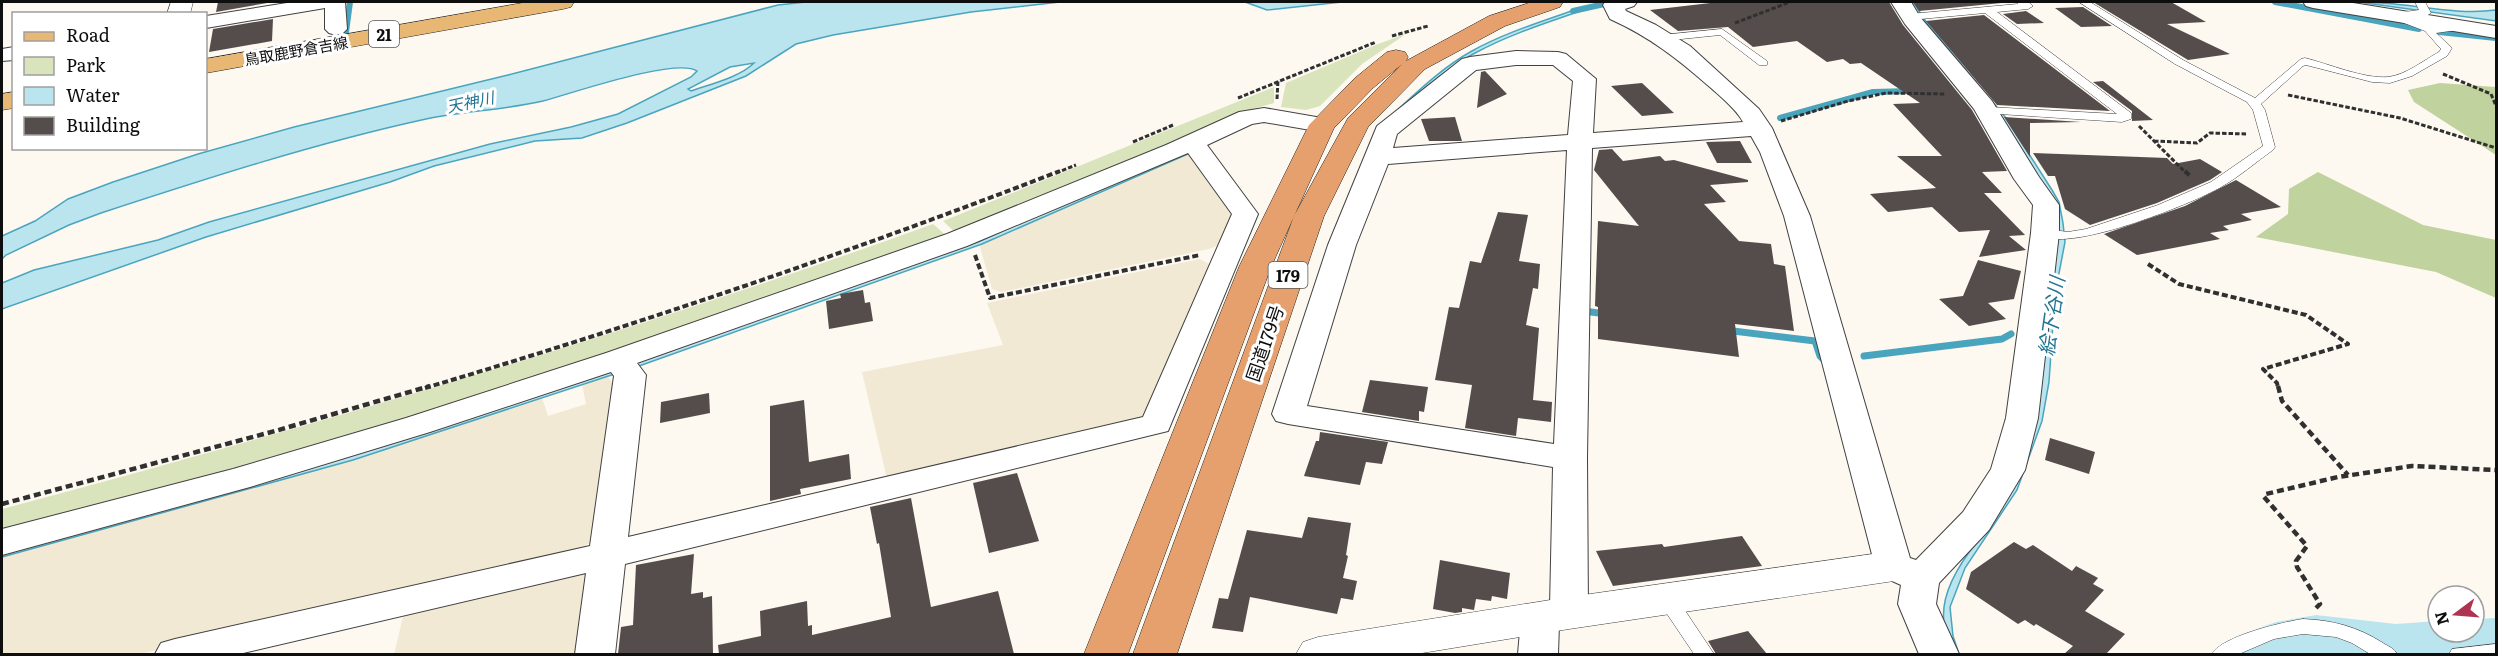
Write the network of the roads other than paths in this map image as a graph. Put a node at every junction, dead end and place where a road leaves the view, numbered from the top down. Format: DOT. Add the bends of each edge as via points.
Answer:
graph roads {
  1 [pos="327,2"];
  2 [pos="335,2"];
  3 [pos="563,2"];
  4 [pos="1512,2"];
  5 [pos="1552,2"];
  6 [pos="1626,2"];
  7 [pos="2022,2"];
  8 [pos="2084,2"];
  9 [pos="2313,2"];
  10 [pos="2420,2"];
  11 [pos="508,7"];
  12 [pos="1905,9"];
  13 [pos="1988,10"];
  14 [pos="2389,15"];
  15 [pos="207,22"];
  16 [pos="2457,27"];
  17 [pos="2430,29"];
  18 [pos="336,30"];
  19 [pos="2496,32"];
  20 [pos="1662,38"];
  21 [pos="1763,63"];
  22 [pos="207,66"];
  23 [pos="2254,104"];
  24 [pos="1988,111"];
  25 [pos="1322,125"];
  26 [pos="1758,126"];
  27 [pos="1187,132"];
  28 [pos="1580,140"];
  29 [pos="1378,157"];
  30 [pos="2045,232"];
  31 [pos="617,360"];
  32 [pos="1570,458"];
  33 [pos="2,542"];
  34 [pos="609,555"];
  35 [pos="1908,572"];
  36 [pos="1667,599"];
  37 [pos="1549,629"];
  38 [pos="2496,652"];
  39 [pos="175,654"];
  40 [pos="595,654"];
  41 [pos="1106,654"];
  42 [pos="1155,654"];
  43 [pos="1318,654"];
  44 [pos="1704,654"];
  45 [pos="1939,654"];
  46 [pos="2222,654"];
  47 [pos="2383,654"];
  48 [pos="2459,654"];
  1 -- 15 [label="street"];
  2 -- 18 [label="street"];
  3 -- 11 [label="main road, 鳥取鹿野倉吉線 / 21"];
  4 -- 25 [label="highway, 国道179号 / 179" via="1458,20 1405,49"];
  5 -- 42 [label="highway, 国道179号 / 179" via="1497,21 1416,64 1357,124 1309,216"];
  6 -- 20 [label="street" via="1613,5 1617,15"];
  7 -- 13 [label="lane" via="2028,6"];
  8 -- 23 [label="lane"];
  9 -- 14 [label="street"];
  10 -- 14 [label="lane" via="2424,14"];
  11 -- 22 [label="main road, 鳥取鹿野倉吉線 / 21"];
  12 -- 13 [label="lane"];
  12 -- 24 [label="street"];
  13 -- 24 [label="lane" via="2127,116"];
  14 -- 16 [label="street"];
  14 -- 17 [label="lane"];
  16 -- 17 [label="lane"];
  16 -- 19 [label="street"];
  17 -- 23 [label="lane" via="2447,48 2408,74 2381,80 2305,62"];
  20 -- 21 [label="lane" via="1722,32"];
  20 -- 26 [label="street" via="1727,90"];
  23 -- 30 [label="lane" via="2269,147 2216,185 2088,233 2068,236"];
  24 -- 30 [label="street" via="2046,205"];
  25 -- 27 [label="street" via="1256,116"];
  25 -- 41 [label="highway, 国道179号 / 179" via="1255,267"];
  26 -- 28 [label="street"];
  26 -- 35 [label="street" via="1797,216"];
  27 -- 31 [label="street" via="964,237"];
  27 -- 34 [label="street" via="1245,214 1156,424"];
  28 -- 29 [label="street"];
  28 -- 29 [label="street" via="1585,80 1575,69 1558,59 1485,61 1458,71 1386,131"];
  28 -- 32 [label="street"];
  29 -- 32 [label="street" via="1342,245 1288,414"];
  30 -- 35 [label="street" via="2022,418 2008,470 1976,521"];
  31 -- 33 [label="street" via="249,476"];
  31 -- 34 [label="street" via="630,375"];
  32 -- 37 [label="street"];
  34 -- 39 [label="street"];
  34 -- 40 [label="street"];
  35 -- 36 [label="street"];
  35 -- 45 [label="street"];
  36 -- 37 [label="street"];
  36 -- 44 [label="lane"];
  37 -- 43 [label="street"];
  38 -- 48 [label="lane"];
  46 -- 47 [label="lane" via="2256,636 2285,628 2332,627 2358,637"];
}
